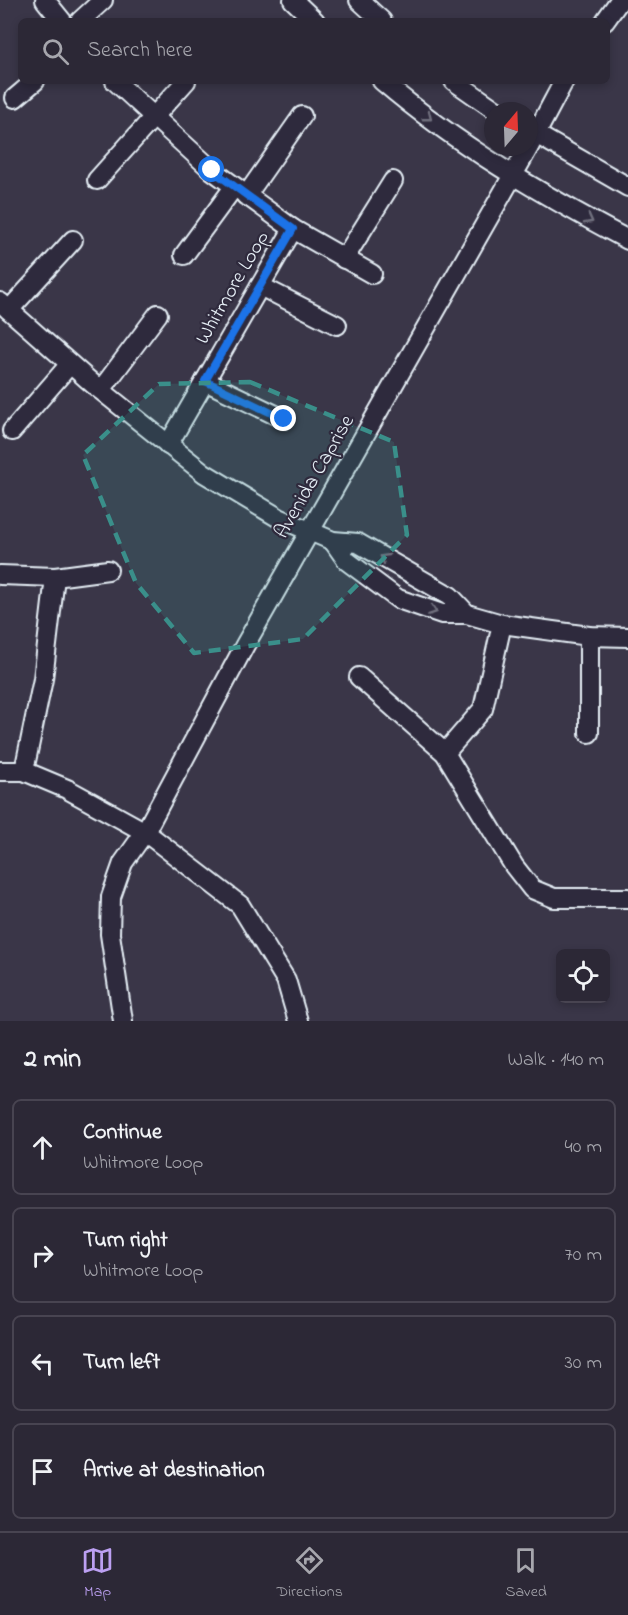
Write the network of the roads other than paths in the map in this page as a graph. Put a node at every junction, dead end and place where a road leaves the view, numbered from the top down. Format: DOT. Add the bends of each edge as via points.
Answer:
graph roads {
  1 [pos="45,0"];
  2 [pos="103,0"];
  3 [pos="292,0"];
  4 [pos="359,0"];
  5 [pos="620,0"];
  6 [pos="60,18"];
  7 [pos="83,18"];
  8 [pos="312,18"];
  9 [pos="379,18"];
  10 [pos="607,18"];
  11 [pos="31,84"];
  12 [pos="118,84"];
  13 [pos="183,84"];
  14 [pos="386,84"];
  15 [pos="458,84"];
  16 [pos="562,84"];
  17 [pos="15,98"];
  18 [pos="484,102"];
  19 [pos="302,116"];
  20 [pos="153,118"];
  21 [pos="538,127"];
  22 [pos="538,143"];
  23 [pos="523,156"];
  24 [pos="512,176"];
  25 [pos="97,180"];
  26 [pos="393,181"];
  27 [pos="628,187"];
  28 [pos="240,192"];
  29 [pos="293,229"];
  30 [pos="73,240"];
  31 [pos="628,240"];
  32 [pos="184,255"];
  33 [pos="344,258"];
  34 [pos="372,274"];
  35 [pos="260,286"];
  36 [pos="4,306"];
  37 [pos="158,314"];
  38 [pos="337,325"];
  39 [pos="70,364"];
  40 [pos="205,381"];
  41 [pos="101,390"];
  42 [pos="284,419"];
  43 [pos="12,431"];
  44 [pos="168,445"];
  45 [pos="310,531"];
  46 [pos="333,541"];
  47 [pos="108,570"];
  48 [pos="0,575"];
  49 [pos="413,575"];
  50 [pos="55,577"];
  51 [pos="398,599"];
  52 [pos="467,614"];
  53 [pos="502,624"];
  54 [pos="589,636"];
  55 [pos="628,638"];
  56 [pos="359,677"];
  57 [pos="590,733"];
  58 [pos="445,753"];
  59 [pos="0,771"];
  60 [pos="24,771"];
  61 [pos="145,832"];
  62 [pos="628,898"];
  63 [pos="123,1021"];
  64 [pos="298,1021"];
  1 -- 6 [label="street"];
  2 -- 7 [label="street"];
  3 -- 8 [label="street"];
  4 -- 9 [label="street"];
  5 -- 10 [label="street"];
  11 -- 17 [label="street"];
  12 -- 20 [label="street, Whitmore Loop"];
  13 -- 20 [label="street"];
  14 -- 24 [label="street, one-way" via="461,143"];
  15 -- 18 [label="street"];
  16 -- 21 [label="street, Avenida Caprise"];
  19 -- 28 [label="street"];
  20 -- 25 [label="street"];
  20 -- 28 [label="street, Whitmore Loop"];
  22 -- 27 [label="street"];
  23 -- 24 [label="street, Avenida Caprise"];
  24 -- 31 [label="street, one-way"];
  24 -- 45 [label="street, Avenida Caprise"];
  26 -- 33 [label="street"];
  28 -- 29 [label="street, Whitmore Loop"];
  28 -- 32 [label="street"];
  29 -- 33 [label="street"];
  29 -- 35 [label="street, Whitmore Loop"];
  30 -- 36 [label="street"];
  33 -- 34 [label="street"];
  35 -- 38 [label="street"];
  35 -- 40 [label="street, Whitmore Loop"];
  36 -- 39 [label="street"];
  37 -- 41 [label="street"];
  39 -- 41 [label="street"];
  39 -- 43 [label="street"];
  40 -- 42 [label="street"];
  40 -- 44 [label="street, Whitmore Loop"];
  41 -- 44 [label="street"];
  44 -- 45 [label="street" via="238,495"];
  45 -- 46 [label="street"];
  45 -- 61 [label="street, Avenida Caprise"];
  49 -- 46 [label="street, one-way" via="358,543"];
  46 -- 51 [label="street" via="347,561"];
  47 -- 50 [label="street"];
  48 -- 50 [label="street"];
  49 -- 51 [label="street"];
  49 -- 52 [label="street" via="450,596"];
  50 -- 60 [label="street" via="43,679"];
  51 -- 52 [label="street, one-way" via="442,614"];
  52 -- 53 [label="street"];
  53 -- 54 [label="street"];
  53 -- 58 [label="street" via="483,709"];
  54 -- 55 [label="street"];
  54 -- 57 [label="street"];
  56 -- 58 [label="street"];
  58 -- 62 [label="street" via="532,889 554,898"];
  59 -- 60 [label="street"];
  60 -- 61 [label="street" via="67,789"];
  61 -- 63 [label="street, Avenida Caprise" via="123,863 111,897 110,934"];
  61 -- 64 [label="street" via="240,905 286,980"];
}
